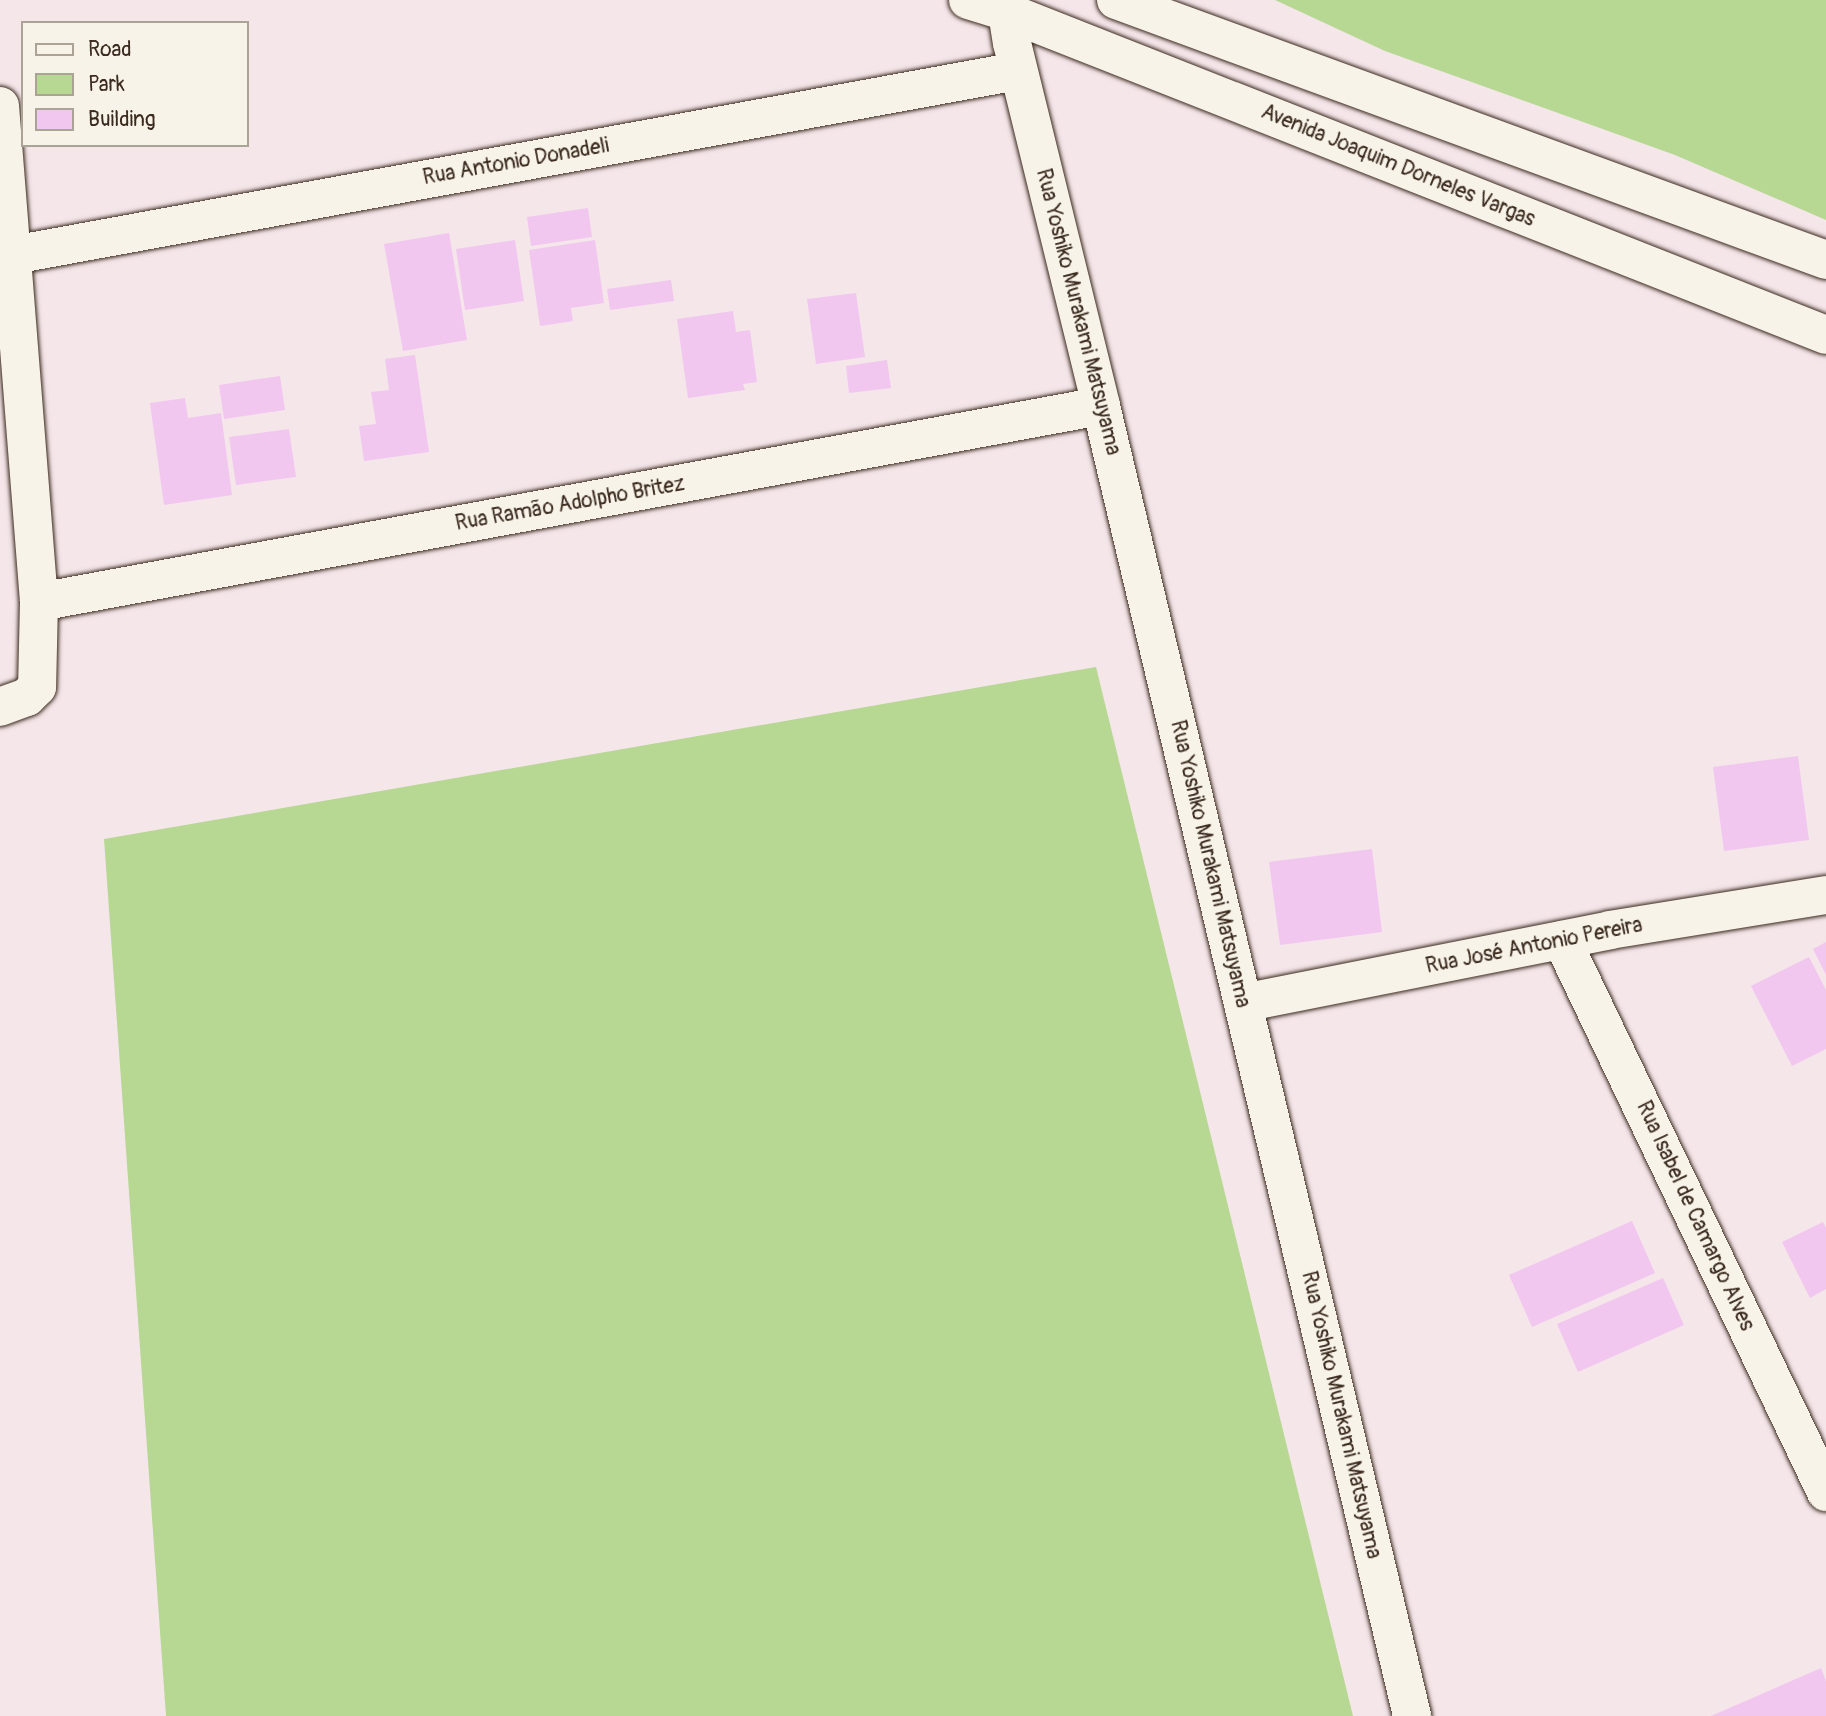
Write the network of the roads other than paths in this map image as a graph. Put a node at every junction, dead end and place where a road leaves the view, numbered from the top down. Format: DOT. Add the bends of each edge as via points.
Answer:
graph roads {
  1 [pos="968,0"];
  2 [pos="1116,0"];
  3 [pos="1007,12"];
  4 [pos="1018,71"];
  5 [pos="0,106"];
  6 [pos="13,255"];
  7 [pos="1826,260"];
  8 [pos="1826,335"];
  9 [pos="1101,406"];
  10 [pos="39,602"];
  11 [pos="0,707"];
  12 [pos="1826,895"];
  13 [pos="1562,940"];
  14 [pos="1243,1003"];
  15 [pos="1826,1492"];
  16 [pos="1412,1716"];
  1 -- 3 [label="street, Avenida Joaquim Dorneles Vargas"];
  2 -- 7 [label="street"];
  3 -- 4 [label="street, Rua Yoshiko Murakami Matsuyama"];
  3 -- 8 [label="street, Avenida Joaquim Dorneles Vargas"];
  4 -- 6 [label="street, Rua Antonio Donadeli"];
  4 -- 9 [label="street, Rua Yoshiko Murakami Matsuyama"];
  5 -- 6 [label="street"];
  6 -- 10 [label="street"];
  9 -- 10 [label="street, Rua Ramão Adolpho Britez"];
  9 -- 14 [label="street, Rua Yoshiko Murakami Matsuyama"];
  10 -- 11 [label="street" via="37,687"];
  12 -- 13 [label="street, Rua José Antonio Pereira"];
  13 -- 14 [label="street, Rua José Antonio Pereira"];
  13 -- 15 [label="street, Rua Isabel de Camargo Alves"];
  14 -- 16 [label="street, Rua Yoshiko Murakami Matsuyama"];
}
